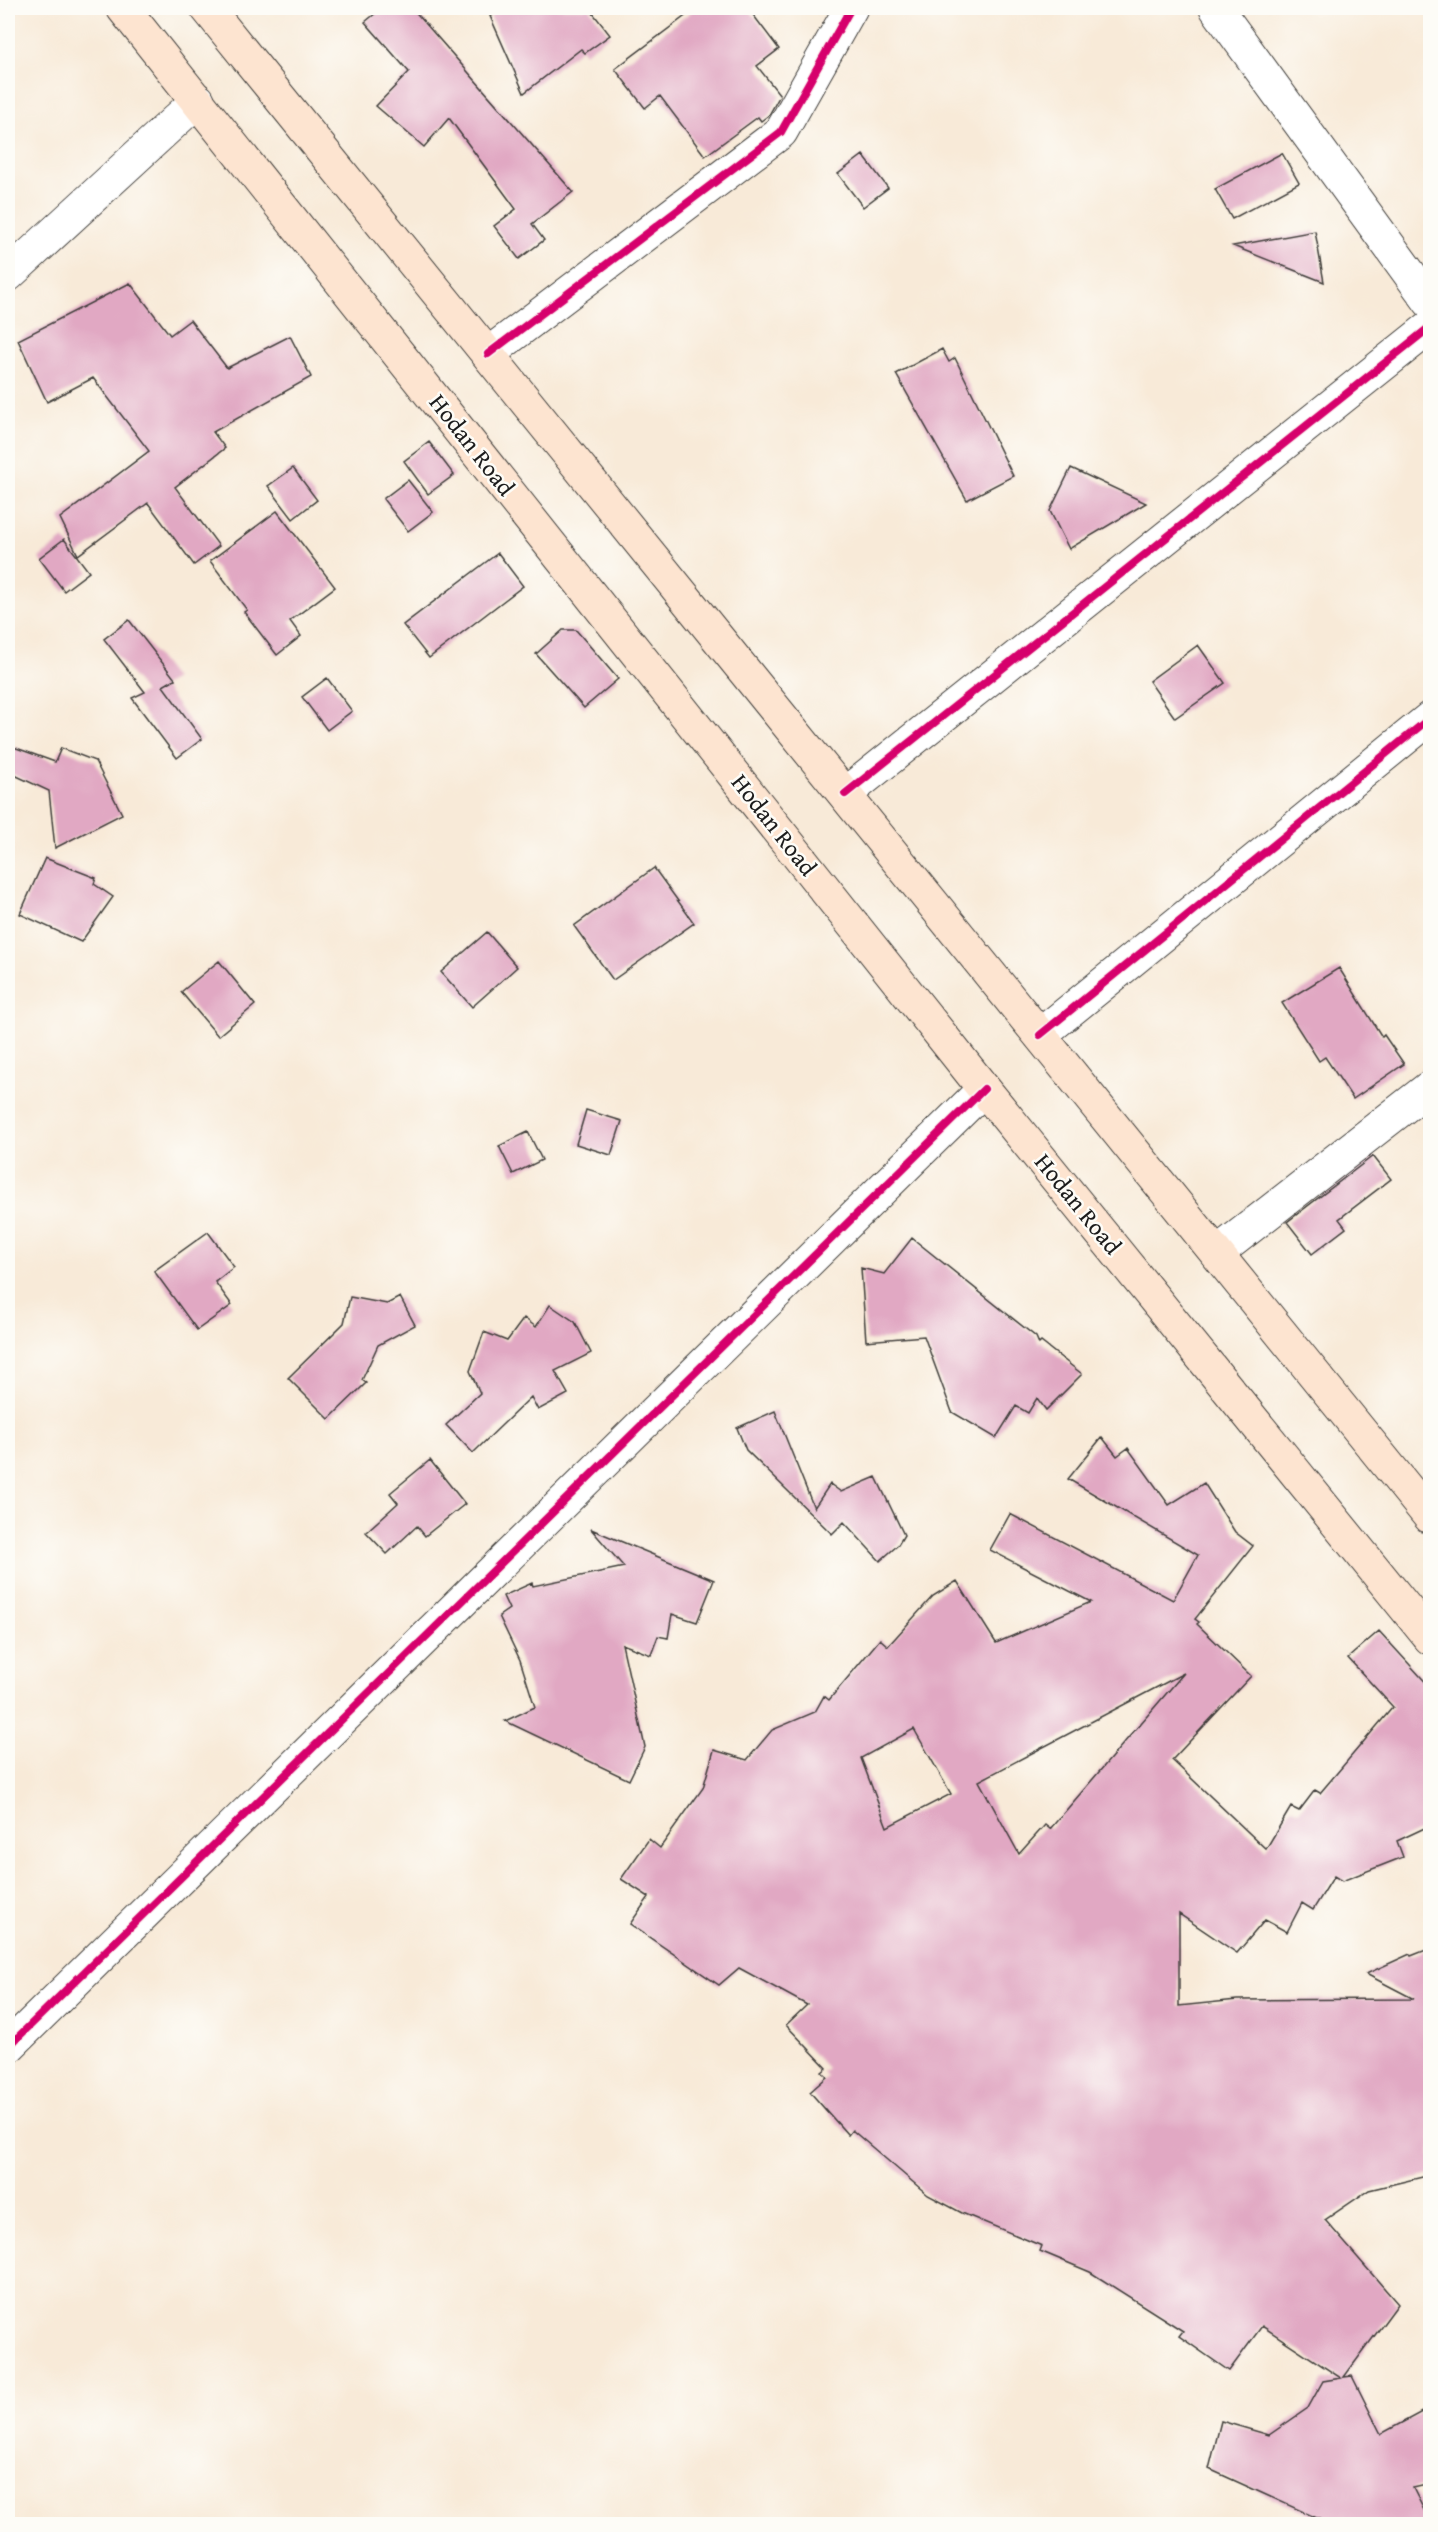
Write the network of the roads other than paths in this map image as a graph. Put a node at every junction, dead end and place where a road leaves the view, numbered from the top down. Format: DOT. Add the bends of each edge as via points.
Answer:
graph roads {
  1 [pos="123,8"];
  2 [pos="207,8"];
  3 [pos="851,8"];
  4 [pos="1216,8"];
  5 [pos="198,100"];
  6 [pos="8,275"];
  7 [pos="1431,302"];
  8 [pos="1431,327"];
  9 [pos="488,354"];
  10 [pos="1431,718"];
  11 [pos="845,794"];
  12 [pos="1040,1035"];
  13 [pos="1431,1087"];
  14 [pos="984,1089"];
  15 [pos="1217,1253"];
  16 [pos="1426,1503"];
  17 [pos="1431,1638"];
  18 [pos="8,2047"];
  1 -- 5 [label="main road, Hodan Road"];
  2 -- 9 [label="main road"];
  3 -- 9 [label="street" via="781,132"];
  4 -- 7 [label="street"];
  5 -- 6 [label="street"];
  5 -- 14 [label="main road, Hodan Road"];
  8 -- 11 [label="street"];
  9 -- 11 [label="main road"];
  10 -- 12 [label="street"];
  11 -- 12 [label="main road"];
  12 -- 15 [label="main road"];
  13 -- 15 [label="street"];
  14 -- 17 [label="main road, Hodan Road"];
  14 -- 18 [label="street"];
  15 -- 16 [label="main road"];
}
